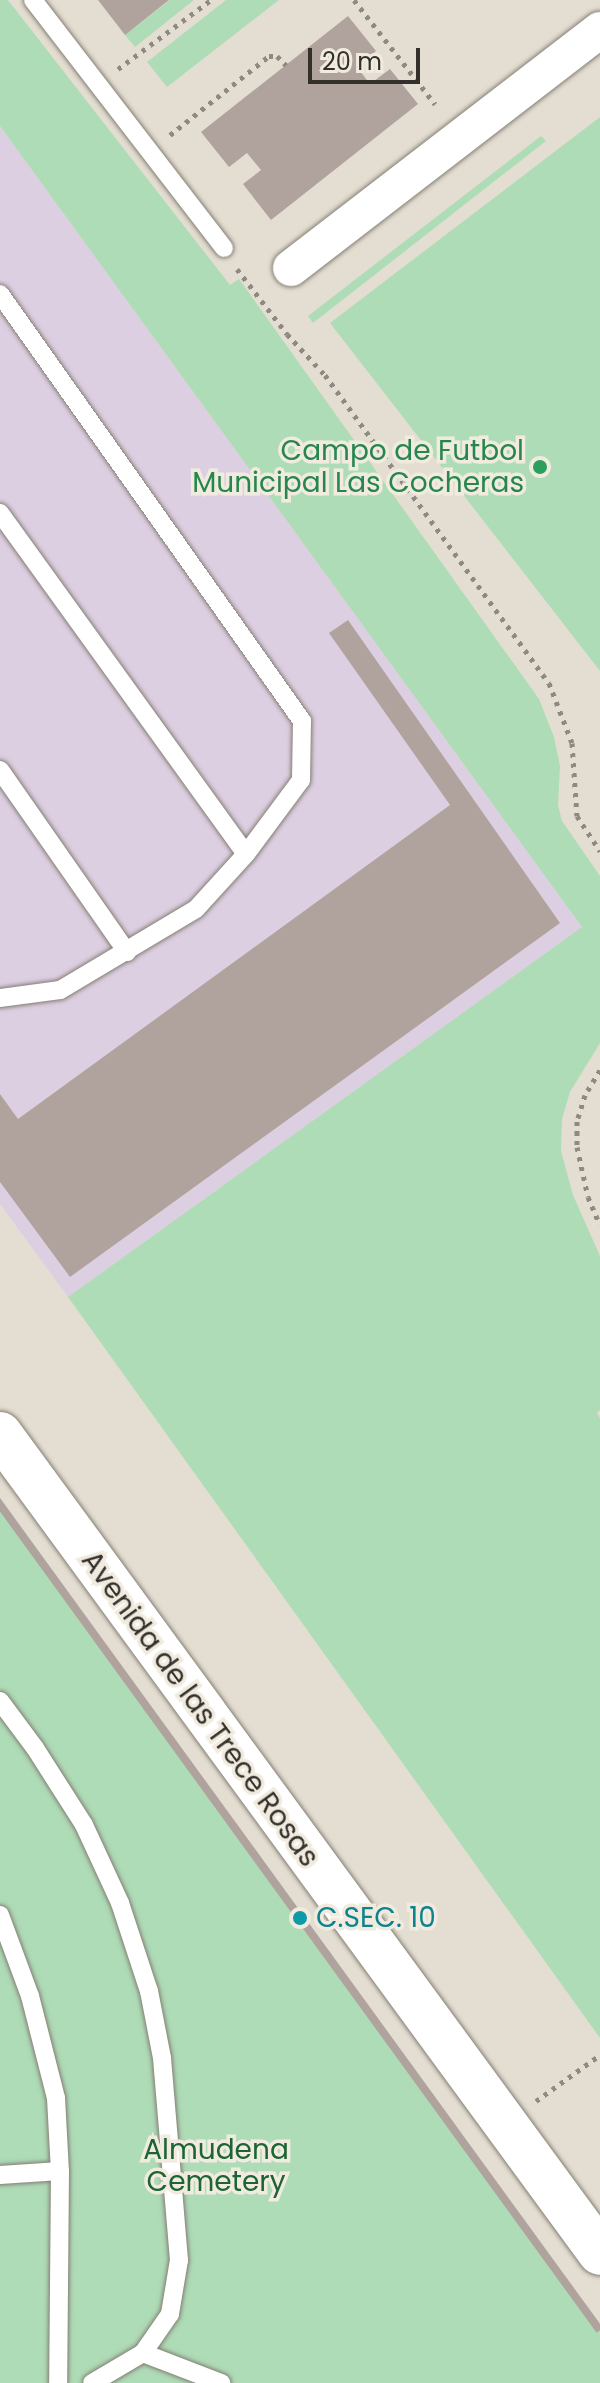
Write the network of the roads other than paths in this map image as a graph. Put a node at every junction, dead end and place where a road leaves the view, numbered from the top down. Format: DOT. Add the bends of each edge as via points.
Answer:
graph roads {
  1 [pos="33,0"];
  2 [pos="600,30"];
  3 [pos="224,248"];
  4 [pos="291,268"];
  5 [pos="0,294"];
  6 [pos="0,513"];
  7 [pos="0,770"];
  8 [pos="246,854"];
  9 [pos="127,952"];
  10 [pos="0,998"];
  11 [pos="0,1434"];
  12 [pos="0,1701"];
  13 [pos="0,1915"];
  14 [pos="60,2171"];
  15 [pos="0,2175"];
  16 [pos="600,2253"];
  17 [pos="143,2353"];
  18 [pos="58,2383"];
  19 [pos="92,2383"];
  20 [pos="221,2383"];
  1 -- 3 [label="lane"];
  2 -- 4 [label="street"];
  5 -- 8 [label="lane" via="302,721 301,780"];
  6 -- 8 [label="lane"];
  7 -- 9 [label="lane"];
  8 -- 9 [label="lane" via="196,909"];
  9 -- 10 [label="lane" via="60,990"];
  11 -- 16 [label="street, Avenida de las Trece Rosas"];
  12 -- 17 [label="lane" via="84,1825 120,1903 149,1991 165,2086 179,2260 170,2314"];
  13 -- 14 [label="lane" via="30,1996 56,2098"];
  14 -- 15 [label="lane"];
  14 -- 18 [label="lane"];
  17 -- 19 [label="lane"];
  17 -- 20 [label="lane"];
}
